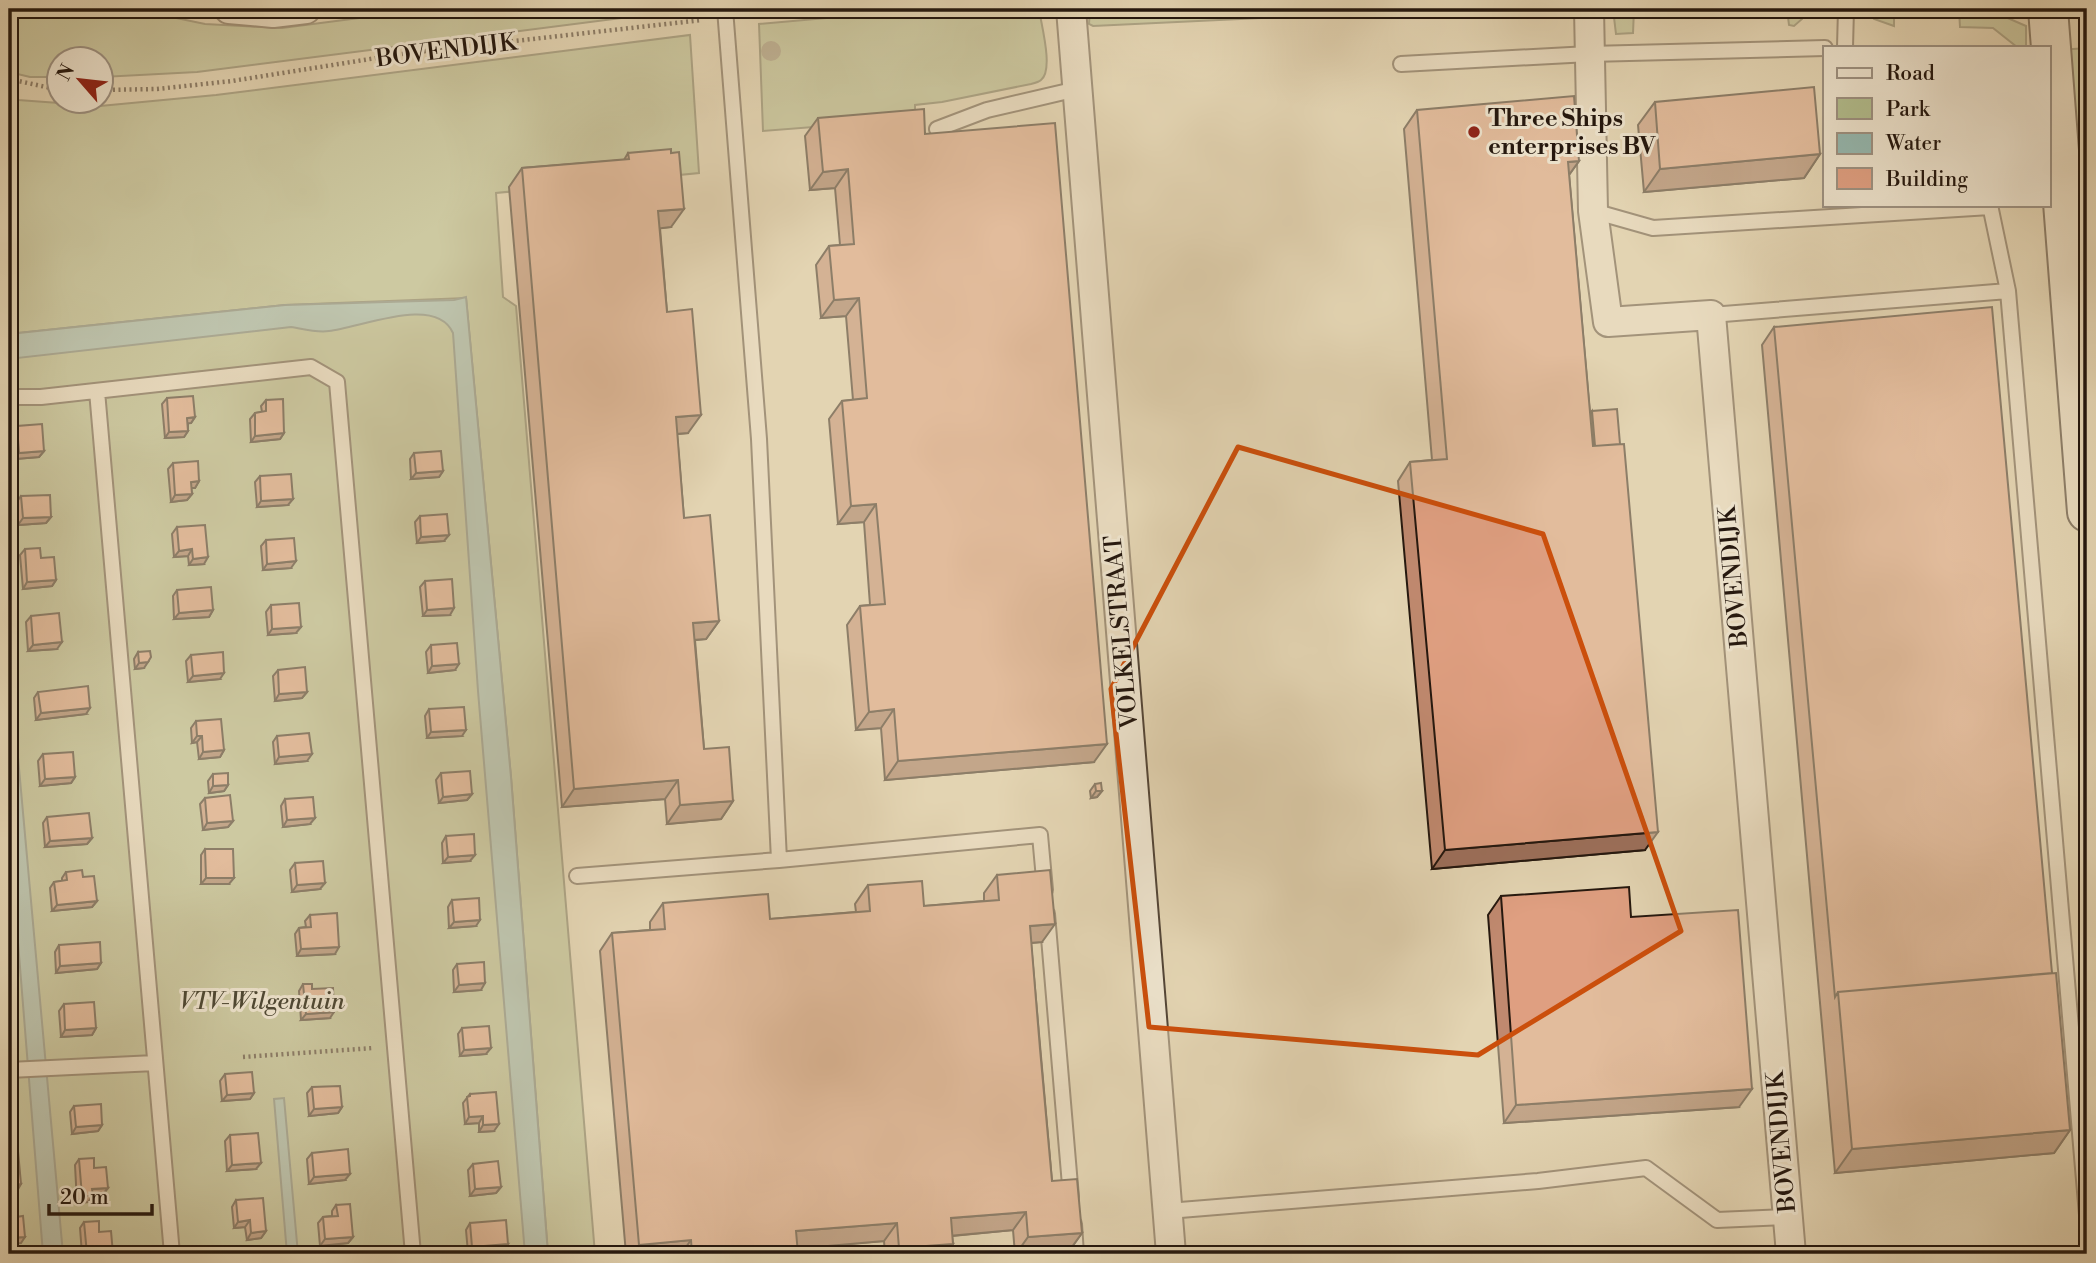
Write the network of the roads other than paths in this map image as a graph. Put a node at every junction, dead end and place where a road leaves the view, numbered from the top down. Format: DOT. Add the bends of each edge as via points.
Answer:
graph roads {
  1 [pos="229,9"];
  2 [pos="306,9"];
  3 [pos="1071,9"];
  4 [pos="1589,9"];
  5 [pos="1846,9"];
  6 [pos="2048,9"];
  7 [pos="726,13"];
  8 [pos="1845,46"];
  9 [pos="1823,48"];
  10 [pos="1590,54"];
  11 [pos="1401,64"];
  12 [pos="1077,89"];
  13 [pos="937,129"];
  14 [pos="1990,206"];
  15 [pos="1593,211"];
  16 [pos="2008,291"];
  17 [pos="1711,315"];
  18 [pos="97,391"];
  19 [pos="9,397"];
  20 [pos="2087,512"];
  21 [pos="779,860"];
  22 [pos="577,876"];
  23 [pos="155,1063"];
  24 [pos="9,1070"];
  25 [pos="1168,1211"];
  26 [pos="2087,1214"];
  27 [pos="1787,1217"];
  28 [pos="172,1254"];
  29 [pos="412,1254"];
  30 [pos="1076,1254"];
  31 [pos="1171,1254"];
  32 [pos="1791,1254"];
  1 -- 2 [label="street" via="274,13"];
  3 -- 12 [label="street, VOLKELSTRAAT"];
  4 -- 10 [label="street"];
  5 -- 8 [label="lane"];
  6 -- 20 [label="main road"];
  7 -- 21 [label="lane" via="759,439"];
  9 -- 10 [label="lane"];
  10 -- 11 [label="lane"];
  10 -- 15 [label="street"];
  12 -- 13 [label="lane" via="987,110"];
  12 -- 25 [label="street, VOLKELSTRAAT"];
  14 -- 15 [label="lane" via="1653,228"];
  14 -- 16 [label="lane"];
  15 -- 17 [label="street" via="1608,321"];
  16 -- 17 [label="lane"];
  16 -- 26 [label="lane"];
  17 -- 27 [label="street, BOVENDIJK"];
  18 -- 19 [label="lane"];
  18 -- 23 [label="lane"];
  18 -- 29 [label="lane" via="312,367 337,382"];
  21 -- 22 [label="lane"];
  21 -- 30 [label="lane" via="1040,835"];
  23 -- 24 [label="lane"];
  23 -- 28 [label="lane"];
  25 -- 27 [label="lane" via="1646,1168 1717,1220"];
  25 -- 31 [label="street, VOLKELSTRAAT"];
  27 -- 32 [label="street, BOVENDIJK"];
}
